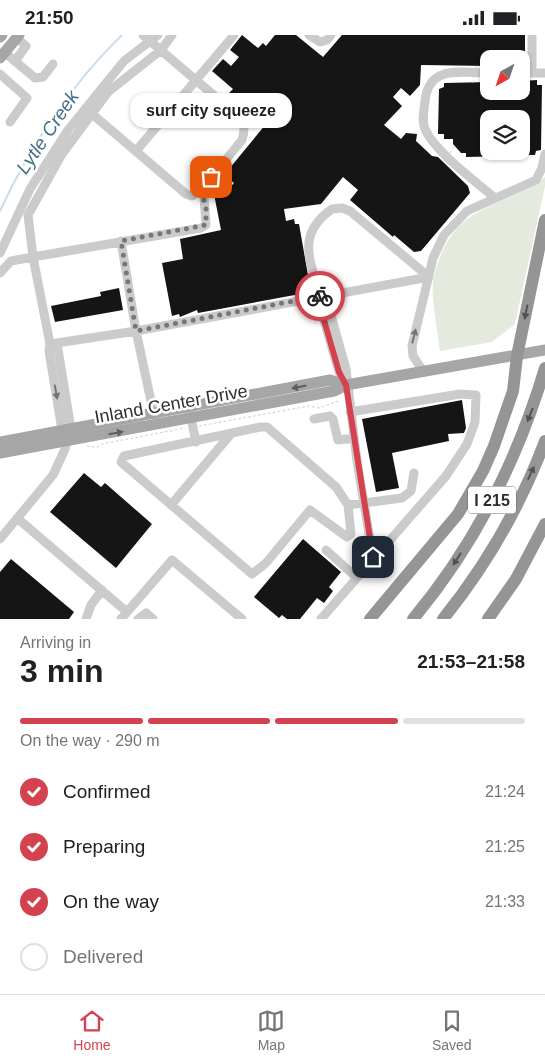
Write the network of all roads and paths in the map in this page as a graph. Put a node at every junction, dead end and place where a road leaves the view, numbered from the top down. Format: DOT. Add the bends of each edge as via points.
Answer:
graph roads {
  1 [pos="172,35"];
  2 [pos="234,35"];
  3 [pos="309,35"];
  4 [pos="331,35"];
  5 [pos="532,35"];
  6 [pos="18,36"];
  7 [pos="150,38"];
  8 [pos="160,50"];
  9 [pos="2,55"];
  10 [pos="15,61"];
  11 [pos="53,64"];
  12 [pos="476,66"];
  13 [pos="480,73"];
  14 [pos="532,73"];
  15 [pos="545,73"];
  16 [pos="1,78"];
  17 [pos="196,80"];
  18 [pos="473,83"];
  19 [pos="91,113"];
  20 [pos="10,122"];
  21 [pos="456,146"];
  22 [pos="136,151"];
  23 [pos="545,154"];
  24 [pos="444,161"];
  25 [pos="201,190"];
  26 [pos="495,198"];
  27 [pos="545,220"];
  28 [pos="121,241"];
  29 [pos="0,253"];
  30 [pos="33,257"];
  31 [pos="0,273"];
  32 [pos="429,277"];
  33 [pos="320,295"];
  34 [pos="136,331"];
  35 [pos="50,344"];
  36 [pos="545,351"];
  37 [pos="523,355"];
  38 [pos="545,368"];
  39 [pos="423,371"];
  40 [pos="346,385"];
  41 [pos="338,401"];
  42 [pos="350,412"];
  43 [pos="154,415"];
  44 [pos="191,418"];
  45 [pos="314,419"];
  46 [pos="67,429"];
  47 [pos="230,435"];
  48 [pos="354,439"];
  49 [pos="68,441"];
  50 [pos="545,441"];
  51 [pos="0,442"];
  52 [pos="196,442"];
  53 [pos="83,446"];
  54 [pos="0,453"];
  55 [pos="414,473"];
  56 [pos="364,503"];
  57 [pos="171,505"];
  58 [pos="348,505"];
  59 [pos="17,518"];
  60 [pos="545,524"];
  61 [pos="448,526"];
  62 [pos="0,539"];
  63 [pos="326,550"];
  64 [pos="530,553"];
  65 [pos="373,557"];
  66 [pos="356,577"];
  67 [pos="102,590"];
  68 [pos="127,612"];
  69 [pos="141,616"];
  70 [pos="86,619"];
  71 [pos="153,619"];
  72 [pos="242,619"];
  73 [pos="321,619"];
  74 [pos="370,619"];
  75 [pos="378,619"];
  76 [pos="413,619"];
  77 [pos="443,619"];
  78 [pos="481,619"];
  79 [pos="488,619"];
  1 -- 8 [label="street"];
  2 -- 17 [label="street"];
  3 -- 4 [label="street" via="320,42"];
  5 -- 14 [label="street"];
  6 -- 9 [label="main road"];
  6 -- 10 [label="street" via="26,48"];
  7 -- 8 [label="street"];
  7 -- 29 [label="street" via="124,61 68,130 30,189"];
  8 -- 17 [label="street"];
  8 -- 19 [label="street" via="108,92"];
  9 -- 10 [label="street"];
  10 -- 11 [label="street" via="39,79"];
  12 -- 18 [label="path, bridge"];
  13 -- 26 [label="street" via="449,73 438,75 431,81 426,97 425,131 440,149"];
  14 -- 15 [label="street"];
  16 -- 20 [label="street" via="27,98"];
  17 -- 22 [label="street"];
  17 -- 25 [label="street" via="238,116 245,131 242,140"];
  19 -- 22 [label="street"];
  19 -- 30 [label="street" via="62,154 28,215"];
  21 -- 24 [label="path, bridge"];
  22 -- 25 [label="street" via="186,194 192,196"];
  23 -- 26 [label="street" via="536,180"];
  25 -- 28 [label="street" via="206,225"];
  26 -- 32 [label="street" via="466,211 455,221 438,247"];
  27 -- 37 [label="highway, one-way"];
  28 -- 30 [label="street"];
  28 -- 34 [label="street"];
  30 -- 31 [label="street" via="11,261"];
  30 -- 35 [label="street"];
  32 -- 33 [label="street"];
  32 -- 33 [label="street" via="350,211 332,209 311,230 308,238"];
  39 -- 32 [label="street, one-way" via="411,352"];
  33 -- 34 [label="street"];
  33 -- 40 [label="street" via="319,303 339,372"];
  34 -- 35 [label="street"];
  34 -- 43 [label="street"];
  35 -- 46 [label="street" via="58,349"];
  36 -- 37 [label="main road, Inland Center Drive"];
  37 -- 39 [label="main road, Inland Center Drive"];
  37 -- 61 [label="highway" via="494,446 469,497"];
  38 -- 76 [label="highway, I 215, one-way" via="524,429 491,502 446,575"];
  39 -- 40 [label="main road, Inland Center Drive"];
  40 -- 42 [label="street"];
  40 -- 44 [label="main road, Inland Center Drive" via="334,391"];
  41 -- 44 [label="path" via="319,407"];
  42 -- 48 [label="street"];
  42 -- 65 [label="street" via="460,394 476,395 475,422 467,444 446,476"];
  43 -- 44 [label="main road, Inland Center Drive"];
  43 -- 46 [label="main road, Inland Center Drive"];
  49 -- 44 [label="main road, Inland Center Drive, one-way"];
  44 -- 52 [label="street"];
  44 -- 53 [label="path" via="97,447"];
  45 -- 48 [label="street" via="330,416 338,440"];
  46 -- 49 [label="street"];
  46 -- 51 [label="main road, Inland Center Drive"];
  47 -- 52 [label="street"];
  47 -- 57 [label="street"];
  47 -- 58 [label="street" via="267,427 336,487"];
  48 -- 56 [label="street"];
  49 -- 54 [label="main road, Inland Center Drive"];
  49 -- 59 [label="street" via="57,469"];
  77 -- 50 [label="highway, I 215, one-way" via="465,591 513,511"];
  52 -- 57 [label="street" via="124,456 121,462"];
  55 -- 56 [label="street" via="411,491 402,498"];
  56 -- 58 [label="street"];
  56 -- 65 [label="street"];
  57 -- 58 [label="street" via="252,574 266,563 310,510 347,537 351,534"];
  59 -- 62 [label="street"];
  59 -- 67 [label="street"];
  60 -- 64 [label="highway"];
  61 -- 74 [label="highway"];
  61 -- 75 [label="highway" via="441,541"];
  63 -- 66 [label="street"];
  64 -- 78 [label="highway"];
  64 -- 79 [label="highway"];
  65 -- 66 [label="street"];
  66 -- 73 [label="street"];
  67 -- 68 [label="street"];
  67 -- 70 [label="street"];
  68 -- 69 [label="street"];
  68 -- 72 [label="street" via="172,560"];
  69 -- 71 [label="street"];
}
